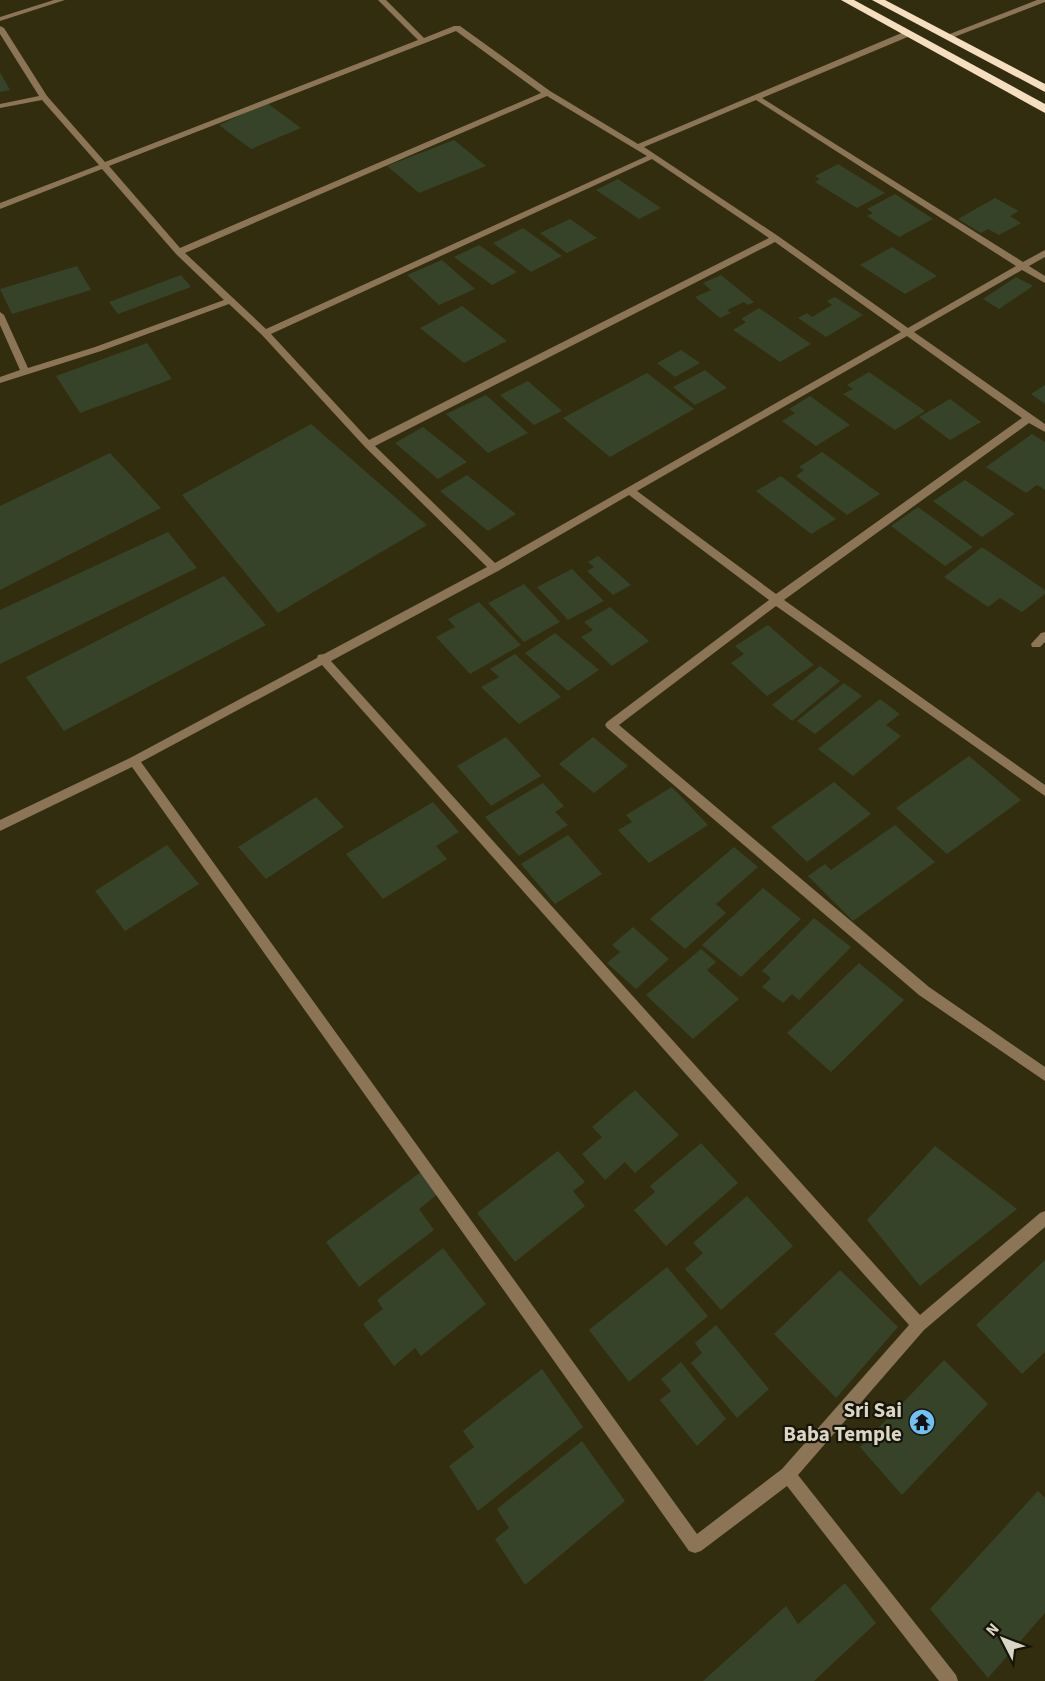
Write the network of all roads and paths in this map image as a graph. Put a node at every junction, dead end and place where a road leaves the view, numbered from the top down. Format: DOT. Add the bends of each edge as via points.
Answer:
graph roads {
  1 [pos="61,0"];
  2 [pos="382,0"];
  3 [pos="846,0"];
  4 [pos="877,0"];
  5 [pos="1044,0"];
  6 [pos="0,19"];
  7 [pos="0,28"];
  8 [pos="907,34"];
  9 [pos="946,37"];
  10 [pos="422,40"];
  11 [pos="1045,89"];
  12 [pos="547,93"];
  13 [pos="44,98"];
  14 [pos="758,98"];
  15 [pos="0,106"];
  16 [pos="1045,109"];
  17 [pos="638,147"];
  18 [pos="653,156"];
  19 [pos="104,166"];
  20 [pos="0,206"];
  21 [pos="775,238"];
  22 [pos="178,252"];
  23 [pos="1045,253"];
  24 [pos="1021,267"];
  25 [pos="1045,280"];
  26 [pos="230,301"];
  27 [pos="0,315"];
  28 [pos="265,333"];
  29 [pos="906,333"];
  30 [pos="25,371"];
  31 [pos="0,380"];
  32 [pos="1029,418"];
  33 [pos="1045,429"];
  34 [pos="368,445"];
  35 [pos="630,491"];
  36 [pos="494,568"];
  37 [pos="776,600"];
  38 [pos="322,658"];
  39 [pos="134,761"];
  40 [pos="1045,790"];
  41 [pos="0,826"];
  42 [pos="1045,1075"];
  43 [pos="1045,1218"];
  44 [pos="919,1325"];
  45 [pos="788,1475"];
  46 [pos="950,1681"];
  1 -- 6 [label="street"];
  2 -- 10 [label="street"];
  3 -- 8 [label="highway"];
  4 -- 9 [label="highway"];
  5 -- 9 [label="street"];
  7 -- 13 [label="street"];
  8 -- 14 [label="street"];
  8 -- 16 [label="highway"];
  9 -- 11 [label="highway"];
  10 -- 12 [label="street" via="457,28"];
  10 -- 19 [label="street"];
  12 -- 17 [label="street"];
  12 -- 22 [label="street"];
  13 -- 15 [label="street"];
  13 -- 19 [label="street"];
  14 -- 17 [label="street"];
  14 -- 24 [label="street"];
  17 -- 18 [label="street"];
  18 -- 21 [label="street"];
  18 -- 28 [label="street"];
  19 -- 20 [label="street"];
  19 -- 22 [label="street"];
  21 -- 29 [label="street"];
  21 -- 34 [label="street"];
  22 -- 26 [label="street"];
  23 -- 24 [label="street"];
  24 -- 25 [label="street"];
  24 -- 29 [label="street"];
  26 -- 28 [label="street"];
  26 -- 30 [label="street" via="99,350"];
  27 -- 30 [label="street"];
  28 -- 34 [label="street"];
  29 -- 32 [label="street"];
  29 -- 35 [label="street"];
  30 -- 31 [label="street"];
  32 -- 33 [label="street"];
  32 -- 37 [label="street"];
  34 -- 36 [label="street"];
  35 -- 36 [label="street"];
  35 -- 37 [label="street"];
  36 -- 38 [label="street"];
  37 -- 40 [label="street"];
  37 -- 42 [label="street" via="611,725 924,991"];
  38 -- 39 [label="street"];
  38 -- 44 [label="street"];
  39 -- 41 [label="street"];
  39 -- 45 [label="street" via="695,1545"];
  43 -- 44 [label="street"];
  44 -- 45 [label="street"];
  45 -- 46 [label="street"];
}
